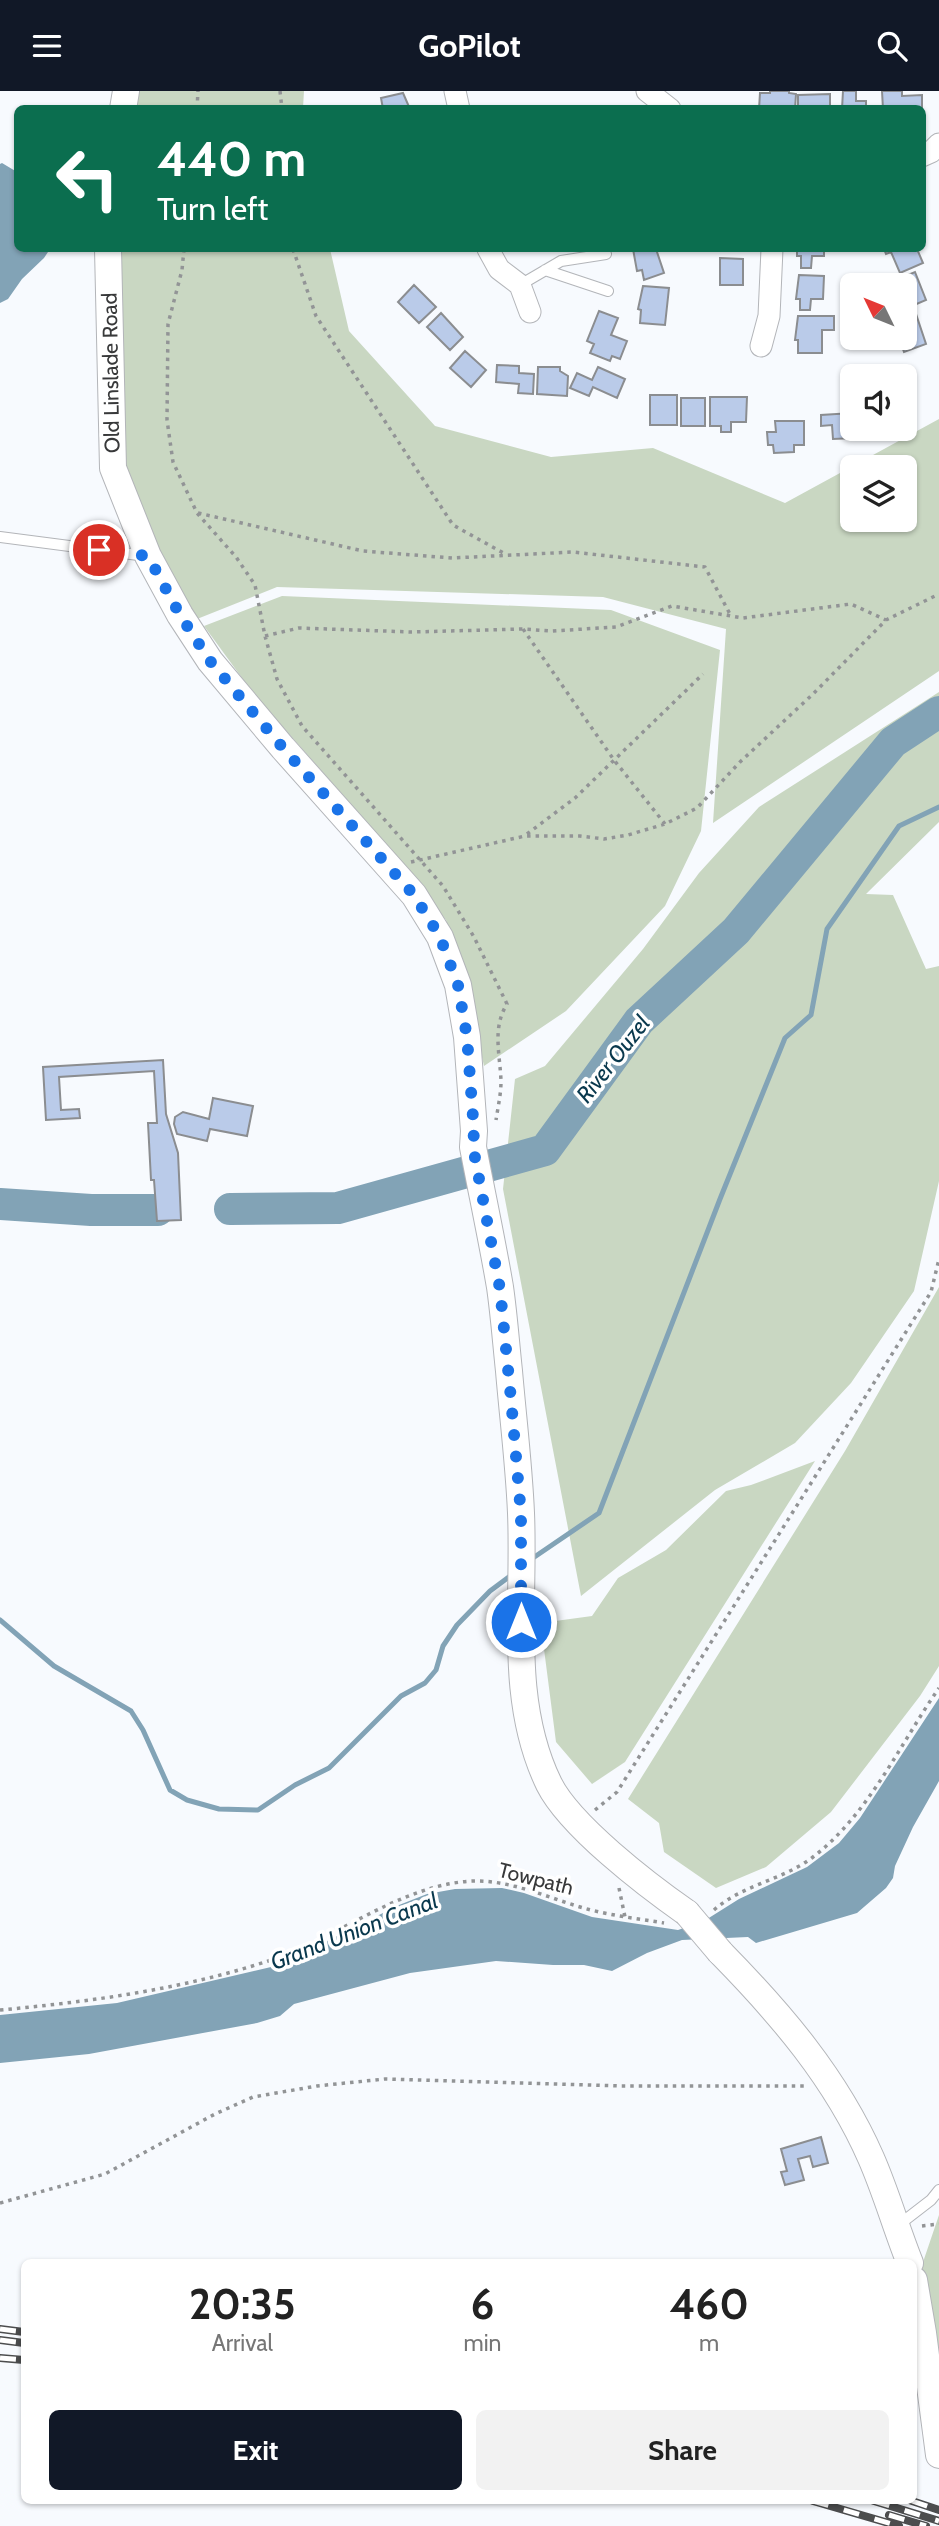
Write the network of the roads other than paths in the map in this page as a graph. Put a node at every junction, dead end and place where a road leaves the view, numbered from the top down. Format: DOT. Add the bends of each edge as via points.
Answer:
graph roads {
  1 [pos="647,91"];
  2 [pos="665,105"];
  3 [pos="108,252"];
  4 [pos="490,252"];
  5 [pos="772,252"];
  6 [pos="607,254"];
  7 [pos="545,270"];
  8 [pos="520,285"];
  9 [pos="608,291"];
  10 [pos="530,312"];
  11 [pos="761,346"];
  12 [pos="0,537"];
  13 [pos="148,556"];
  14 [pos="939,2190"];
  15 [pos="895,2227"];
  16 [pos="908,2259"];
  17 [pos="917,2298"];
  18 [pos="939,2455"];
  1 -- 2 [label="street"];
  3 -- 13 [label="street, Old Linslade Road" via="113,468"];
  4 -- 8 [label="street" via="499,269"];
  5 -- 11 [label="street" via="769,316"];
  6 -- 7 [label="lane" via="561,261"];
  7 -- 8 [label="lane"];
  7 -- 9 [label="lane"];
  8 -- 10 [label="street"];
  12 -- 13 [label="lane"];
  13 -- 15 [label="street, Old Linslade Road, bridge" via="210,661 414,895 440,937 458,985 467,1037 473,1147 500,1289 521,1514 524,1703 533,1748 564,1808 689,1918 792,2031 832,2086 871,2158"];
  14 -- 15 [label="lane"];
  15 -- 16 [label="street"];
  17 -- 18 [label="street"];
}
